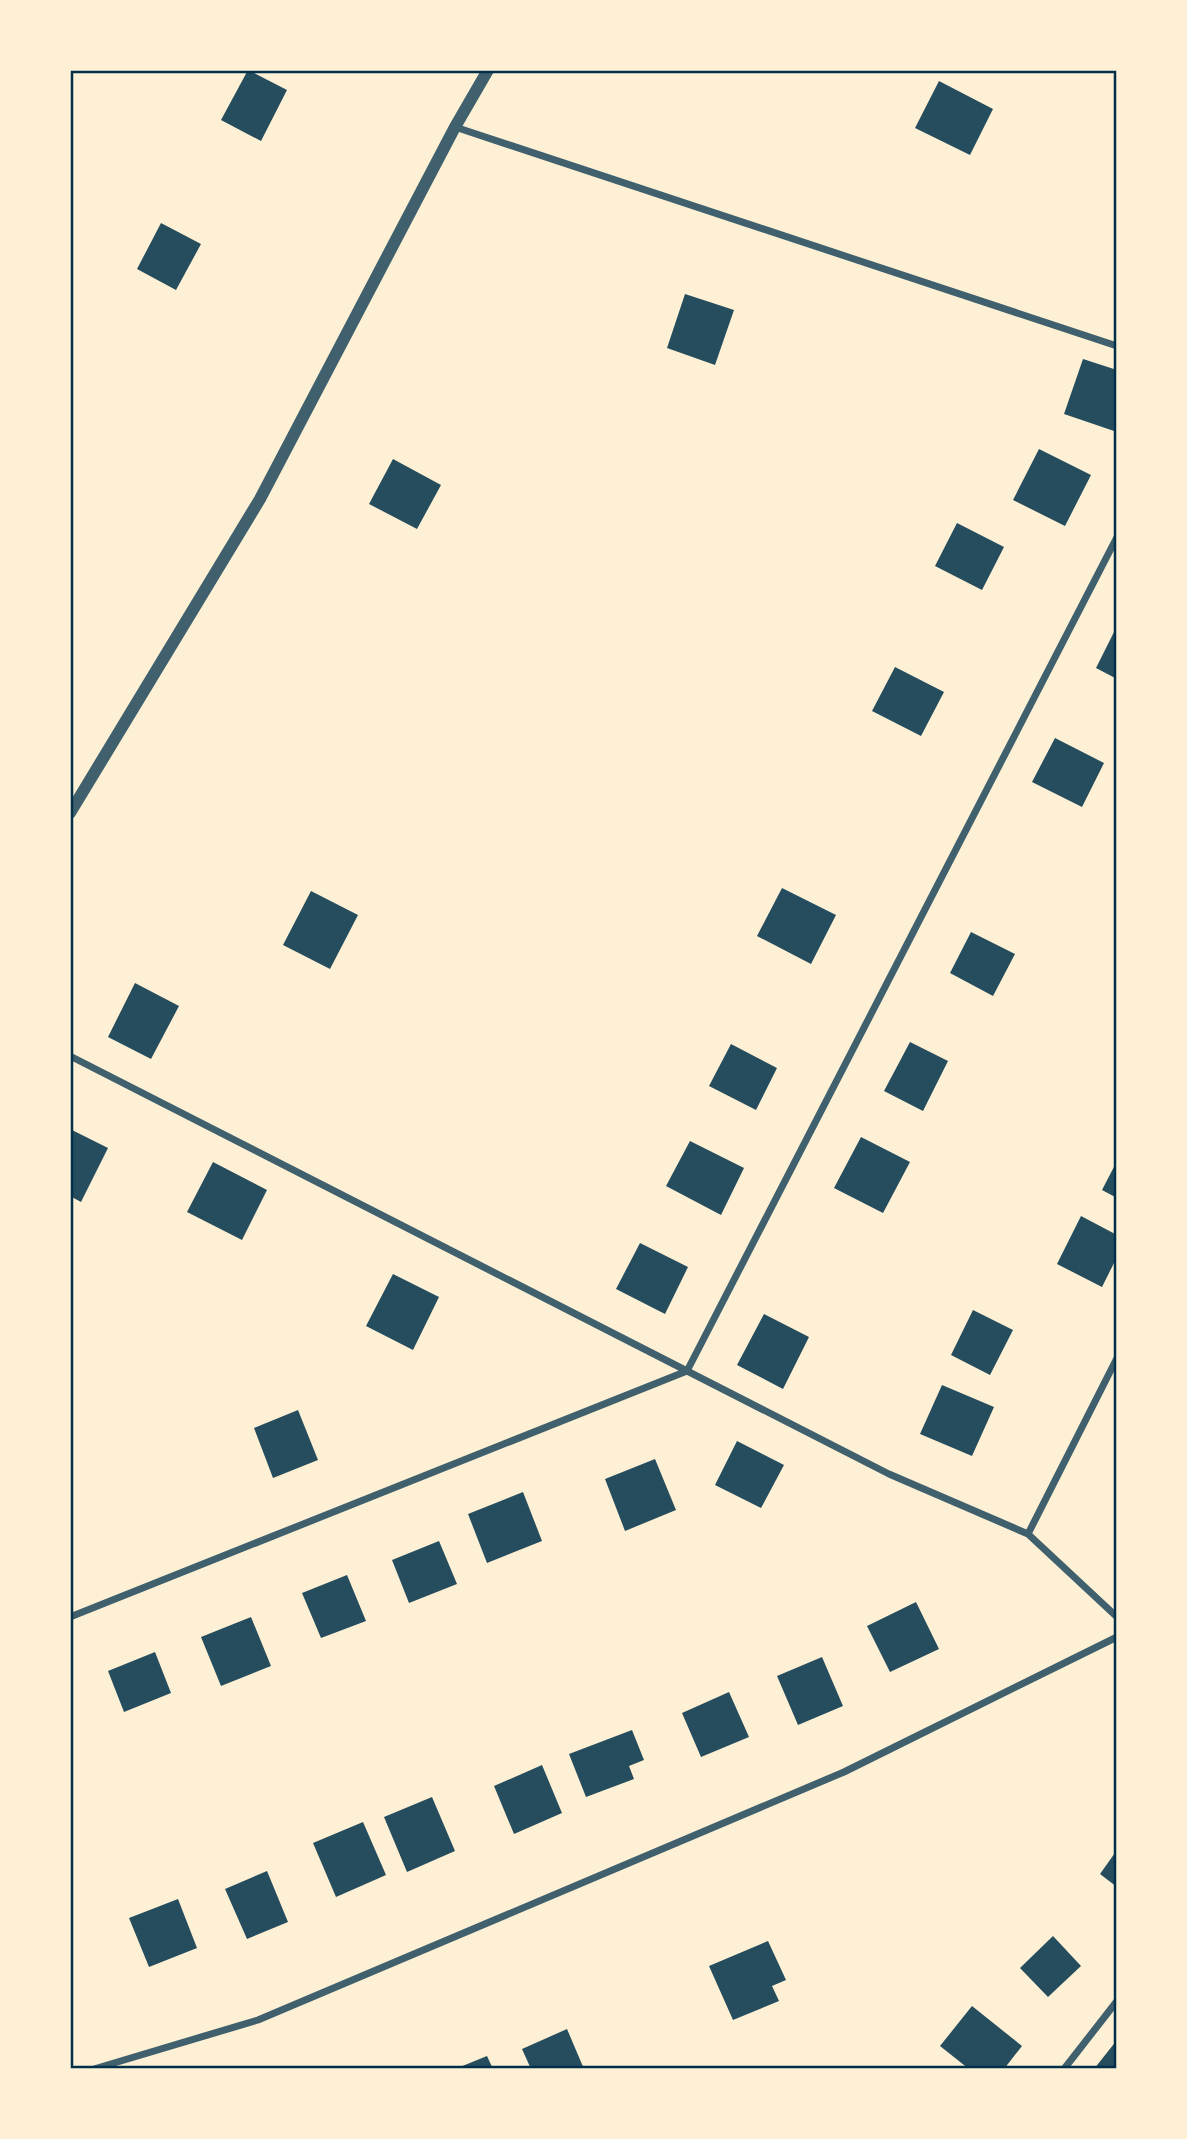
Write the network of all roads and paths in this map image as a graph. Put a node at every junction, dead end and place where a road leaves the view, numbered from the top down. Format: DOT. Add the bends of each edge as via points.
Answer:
graph roads {
  1 [pos="488,70"];
  2 [pos="455,127"];
  3 [pos="1117,346"];
  4 [pos="1117,537"];
  5 [pos="70,813"];
  6 [pos="70,1056"];
  7 [pos="1117,1359"];
  8 [pos="687,1371"];
  9 [pos="1028,1534"];
  10 [pos="70,1617"];
  11 [pos="1117,1617"];
  12 [pos="1117,1637"];
  13 [pos="1117,2001"];
  14 [pos="94,2069"];
  15 [pos="1064,2069"];
  1 -- 2 [label="street"];
  2 -- 3 [label="street"];
  2 -- 5 [label="street" via="260,499"];
  4 -- 8 [label="street"];
  6 -- 8 [label="street"];
  7 -- 9 [label="street"];
  8 -- 9 [label="street" via="889,1474"];
  8 -- 10 [label="street"];
  9 -- 11 [label="street"];
  12 -- 14 [label="street" via="845,1772 258,2020"];
  13 -- 15 [label="street"];
}
